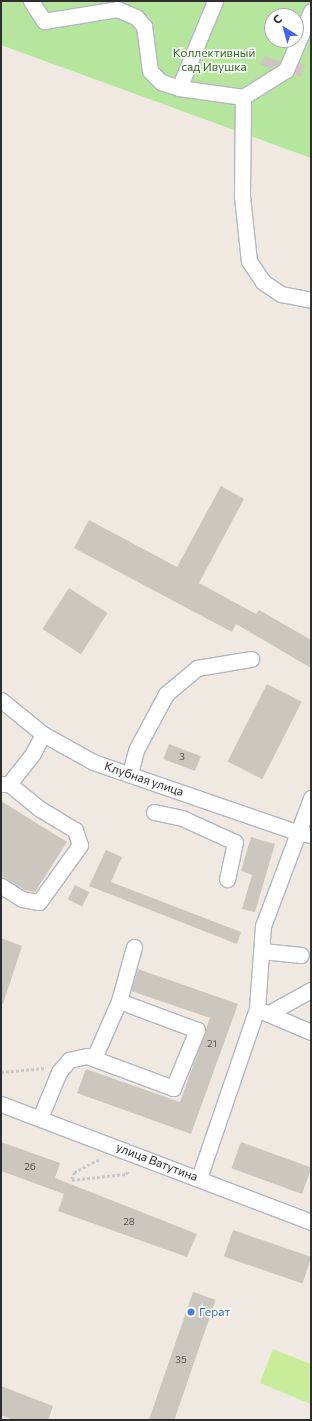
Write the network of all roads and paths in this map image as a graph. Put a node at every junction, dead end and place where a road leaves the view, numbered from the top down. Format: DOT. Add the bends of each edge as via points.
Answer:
graph roads {
  1 [pos="31,1"];
  2 [pos="215,1"];
  3 [pos="119,5"];
  4 [pos="311,11"];
  5 [pos="179,88"];
  6 [pos="243,97"];
  7 [pos="311,300"];
  8 [pos="251,659"];
  9 [pos="1,700"];
  10 [pos="43,734"];
  11 [pos="130,773"];
  12 [pos="5,784"];
  13 [pos="186,794"];
  14 [pos="311,798"];
  15 [pos="154,812"];
  16 [pos="182,818"];
  17 [pos="307,832"];
  18 [pos="227,879"];
  19 [pos="1,886"];
  20 [pos="134,947"];
  21 [pos="262,951"];
  22 [pos="301,955"];
  23 [pos="311,990"];
  24 [pos="119,1000"];
  25 [pos="263,1011"];
  26 [pos="311,1032"];
  27 [pos="94,1058"];
  28 [pos="64,1066"];
  29 [pos="1,1072"];
  30 [pos="1,1104"];
  31 [pos="40,1118"];
  32 [pos="99,1160"];
  33 [pos="129,1170"];
  34 [pos="199,1178"];
  35 [pos="311,1222"];
  1 -- 3 [label="street" via="44,21"];
  2 -- 5 [label="street"];
  3 -- 5 [label="street" via="144,26 150,71 162,82"];
  4 -- 6 [label="street" via="286,70"];
  5 -- 6 [label="street"];
  6 -- 7 [label="street" via="242,196 249,262 263,282 281,294"];
  8 -- 11 [label="street" via="197,668 166,694 136,750"];
  9 -- 10 [label="street, Клубная улица"];
  10 -- 11 [label="street, Клубная улица" via="93,762"];
  10 -- 12 [label="street" via="33,753"];
  11 -- 13 [label="street, Клубная улица"];
  12 -- 19 [label="street" via="75,830 80,845 39,902 22,899"];
  13 -- 16 [label="street" via="179,805"];
  13 -- 17 [label="street, Клубная улица"];
  14 -- 17 [label="street"];
  15 -- 16 [label="street"];
  16 -- 18 [label="street" via="235,842"];
  17 -- 21 [label="street" via="263,926"];
  20 -- 24 [label="street"];
  21 -- 22 [label="street"];
  21 -- 25 [label="street"];
  23 -- 25 [label="street"];
  24 -- 27 [label="street"];
  24 -- 27 [label="street" via="197,1030 173,1088"];
  25 -- 26 [label="street"];
  25 -- 34 [label="street"];
  27 -- 28 [label="street" via="88,1056 69,1060"];
  28 -- 29 [label="path"];
  28 -- 31 [label="street"];
  30 -- 31 [label="street, улица Ватутина"];
  31 -- 34 [label="street, улица Ватутина"];
  32 -- 33 [label="path" via="75,1172 72,1180 126,1174"];
  34 -- 35 [label="street, улица Ватутина"];
}
